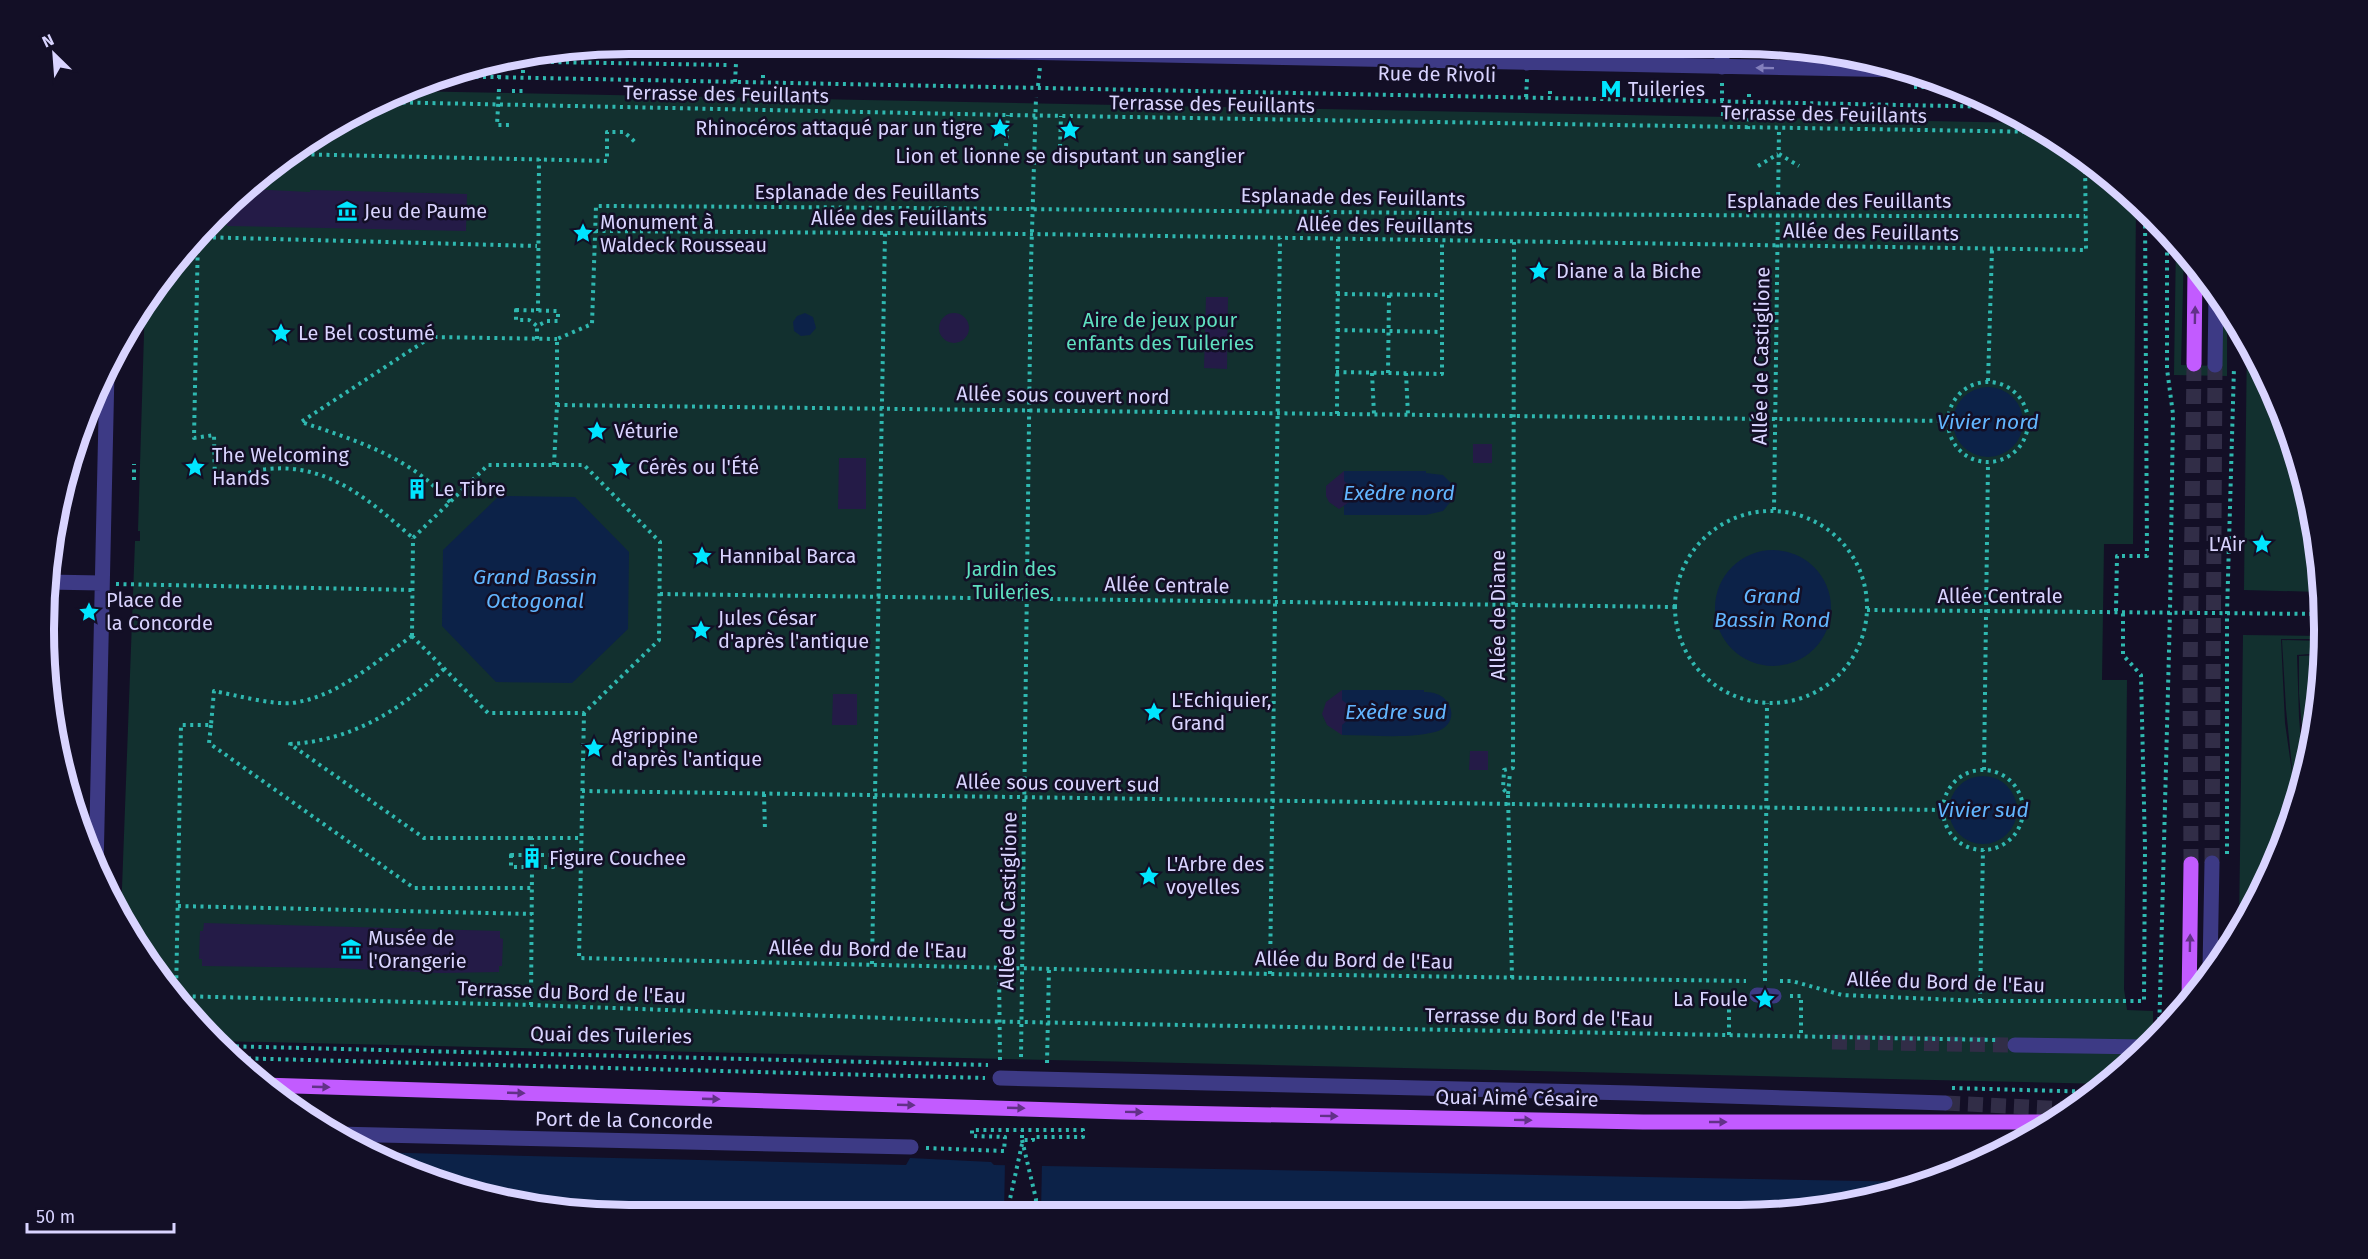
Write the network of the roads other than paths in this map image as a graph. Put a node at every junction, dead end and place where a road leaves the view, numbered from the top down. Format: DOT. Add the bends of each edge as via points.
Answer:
graph roads {
  1 [pos="1215,54"];
  2 [pos="1527,54"];
  3 [pos="1722,54"];
  4 [pos="1527,63"];
  5 [pos="1722,67"];
  6 [pos="1868,69"];
  7 [pos="2195,279"];
  8 [pos="2216,308"];
  9 [pos="2194,364"];
  10 [pos="2215,365"];
  11 [pos="107,390"];
  12 [pos="56,582"];
  13 [pos="102,583"];
  14 [pos="96,846"];
  15 [pos="2219,862"];
  16 [pos="2191,864"];
  17 [pos="2211,958"];
  18 [pos="2189,987"];
  19 [pos="2015,1045"];
  20 [pos="2134,1047"];
  21 [pos="1000,1072"];
  22 [pos="278,1085"];
  23 [pos="1946,1103"];
  24 [pos="2036,1122"];
  25 [pos="354,1134"];
  26 [pos="914,1147"];
  1 -- 4 [label="street, Rue de Rivoli"];
  2 -- 4 [label="street"];
  3 -- 5 [label="street"];
  4 -- 5 [label="street, Rue de Rivoli"];
  6 -- 5 [label="street, Rue de Rivoli, one-way"];
  9 -- 7 [label="main road, one-way"];
  8 -- 10 [label="street"];
  11 -- 13 [label="street"];
  12 -- 13 [label="street"];
  13 -- 14 [label="street"];
  15 -- 17 [label="street"];
  18 -- 16 [label="main road, one-way"];
  19 -- 20 [label="street"];
  21 -- 23 [label="street, Quai Aimé Césaire"];
  22 -- 24 [label="main road, Quai Aimé Césaire, one-way" via="1643,1122"];
  25 -- 26 [label="street, Port de la Concorde"];
}
